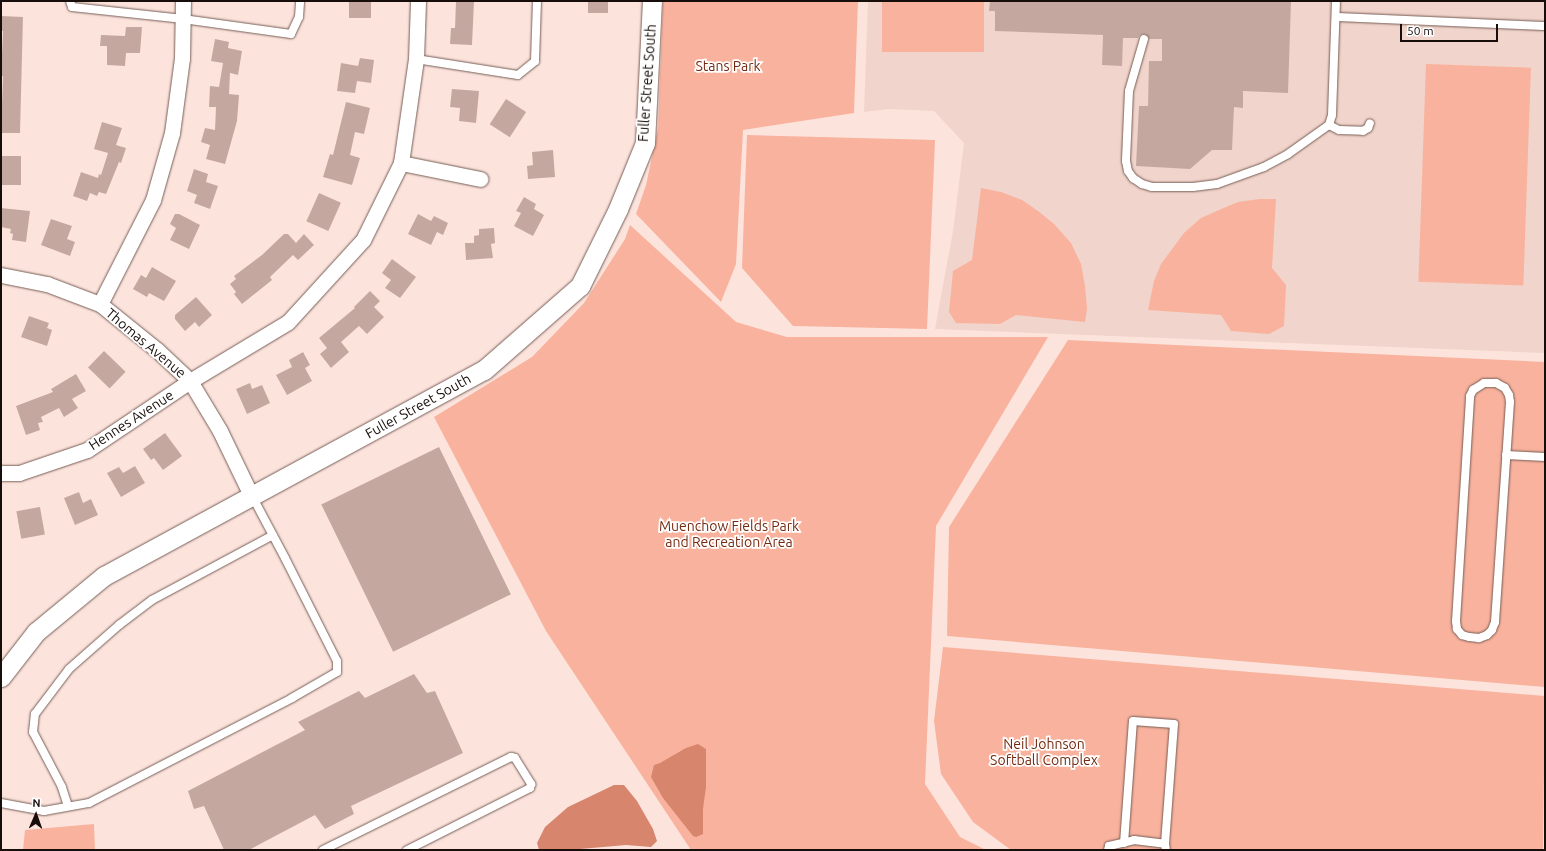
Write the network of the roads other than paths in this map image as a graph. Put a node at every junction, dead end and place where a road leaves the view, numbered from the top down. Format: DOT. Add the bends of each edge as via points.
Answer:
graph roads {
  1 [pos="70,1"];
  2 [pos="183,1"];
  3 [pos="300,1"];
  4 [pos="418,1"];
  5 [pos="537,1"];
  6 [pos="652,1"];
  7 [pos="1336,1"];
  8 [pos="1336,17"];
  9 [pos="182,18"];
  10 [pos="1545,26"];
  11 [pos="1144,39"];
  12 [pos="416,60"];
  13 [pos="1370,123"];
  14 [pos="1329,125"];
  15 [pos="401,163"];
  16 [pos="480,179"];
  17 [pos="1,275"];
  18 [pos="100,304"];
  19 [pos="190,380"];
  20 [pos="1506,455"];
  21 [pos="1545,457"];
  22 [pos="1,473"];
  23 [pos="251,495"];
  24 [pos="273,535"];
  25 [pos="1,677"];
  26 [pos="1,803"];
  27 [pos="68,806"];
  28 [pos="1124,843"];
  29 [pos="1165,847"];
  30 [pos="323,850"];
  31 [pos="407,850"];
  32 [pos="1108,850"];
  1 -- 9 [label="lane" via="72,7"];
  2 -- 9 [label="street"];
  3 -- 9 [label="lane" via="299,17 291,34"];
  4 -- 12 [label="street, Hennes Avenue"];
  5 -- 12 [label="lane" via="535,61 518,75"];
  6 -- 23 [label="street, Fuller Street South" via="645,143 618,210 580,286 484,370"];
  7 -- 8 [label="lane"];
  8 -- 10 [label="lane"];
  8 -- 14 [label="lane" via="1332,115"];
  9 -- 18 [label="street" via="182,58 172,133 153,200"];
  11 -- 14 [label="lane" via="1129,91 1126,161 1128,171 1142,184 1170,187 1217,184 1264,167 1288,154"];
  12 -- 15 [label="street, Hennes Avenue"];
  13 -- 14 [label="lane" via="1363,131 1339,130"];
  15 -- 16 [label="street"];
  15 -- 19 [label="street, Hennes Avenue" via="363,240 288,322"];
  17 -- 18 [label="street, Thomas Avenue" via="47,284"];
  18 -- 19 [label="street, Thomas Avenue"];
  19 -- 22 [label="street, Hennes Avenue" via="87,450 19,473"];
  19 -- 23 [label="street, Thomas Avenue" via="220,431"];
  20 -- 20 [label="lane" via="1494,622 1492,630 1487,635 1479,638 1469,637 1462,635 1457,629 1456,621 1470,396 1478,385 1496,383 1505,388 1510,395"];
  20 -- 21 [label="lane"];
  23 -- 24 [label="lane"];
  23 -- 25 [label="street, Fuller Street South" via="104,576 36,632"];
  24 -- 27 [label="lane" via="152,600 69,669 35,714 33,732 62,787"];
  24 -- 27 [label="lane" via="337,662 337,672 89,803"];
  26 -- 27 [label="lane" via="44,811"];
  28 -- 29 [label="lane" via="1134,840"];
  28 -- 29 [label="lane" via="1133,721 1174,724"];
  28 -- 32 [label="lane" via="1110,846"];
  30 -- 31 [label="lane" via="511,756 515,758 531,784 530,788"];
}
